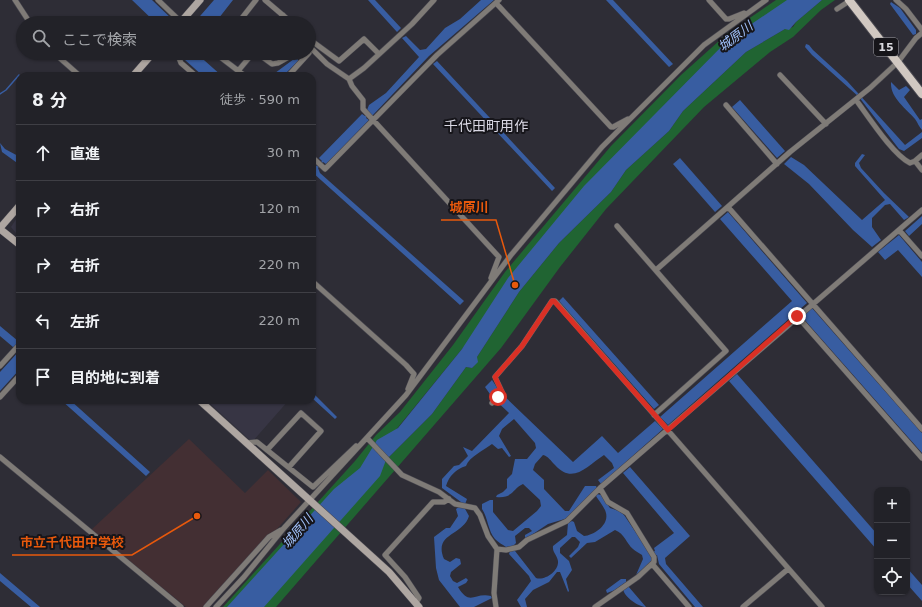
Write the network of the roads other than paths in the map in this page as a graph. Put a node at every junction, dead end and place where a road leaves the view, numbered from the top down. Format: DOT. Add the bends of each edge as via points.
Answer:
graph roads {
  1 [pos="15,0"];
  2 [pos="158,0"];
  3 [pos="200,0"];
  4 [pos="256,0"];
  5 [pos="265,0"];
  6 [pos="434,0"];
  7 [pos="709,0"];
  8 [pos="766,0"];
  9 [pos="850,0"];
  10 [pos="896,0"];
  11 [pos="497,1"];
  12 [pos="838,9"];
  13 [pos="747,13"];
  14 [pos="283,15"];
  15 [pos="25,16"];
  16 [pos="174,16"];
  17 [pos="185,16"];
  18 [pos="243,16"];
  19 [pos="922,31"];
  20 [pos="316,44"];
  21 [pos="378,54"];
  22 [pos="316,56"];
  23 [pos="62,60"];
  24 [pos="147,60"];
  25 [pos="180,60"];
  26 [pos="224,60"];
  27 [pos="247,60"];
  28 [pos="267,60"];
  29 [pos="283,60"];
  30 [pos="303,60"];
  31 [pos="898,62"];
  32 [pos="238,71"];
  33 [pos="75,72"];
  34 [pos="136,72"];
  35 [pos="191,72"];
  36 [pos="292,72"];
  37 [pos="780,75"];
  38 [pos="349,79"];
  39 [pos="922,94"];
  40 [pos="859,98"];
  41 [pos="726,105"];
  42 [pos="631,118"];
  43 [pos="373,121"];
  44 [pos="826,124"];
  45 [pos="922,155"];
  46 [pos="316,160"];
  47 [pos="915,161"];
  48 [pos="777,164"];
  49 [pos="922,170"];
  50 [pos="728,207"];
  51 [pos="16,210"];
  52 [pos="922,210"];
  53 [pos="617,226"];
  54 [pos="0,229"];
  55 [pos="899,230"];
  56 [pos="16,242"];
  57 [pos="922,256"];
  58 [pos="656,270"];
  59 [pos="490,283"];
  60 [pos="316,285"];
  61 [pos="812,304"];
  62 [pos="797,316"];
  63 [pos="16,348"];
  64 [pos="0,366"];
  65 [pos="16,379"];
  66 [pos="406,395"];
  67 [pos="0,397"];
  68 [pos="492,403"];
  69 [pos="203,404"];
  70 [pos="654,415"];
  71 [pos="922,429"];
  72 [pos="668,430"];
  73 [pos="368,438"];
  74 [pos="246,443"];
  75 [pos="361,444"];
  76 [pos="267,450"];
  77 [pos="0,457"];
  78 [pos="922,458"];
  79 [pos="289,467"];
  80 [pos="600,488"];
  81 [pos="449,499"];
  82 [pos="309,500"];
  83 [pos="284,528"];
  84 [pos="497,549"];
  85 [pos="653,565"];
  86 [pos="788,569"];
  87 [pos="417,605"];
  88 [pos="181,607"];
  89 [pos="206,607"];
  90 [pos="216,607"];
  91 [pos="496,607"];
  92 [pos="595,607"];
  93 [pos="690,607"];
  94 [pos="743,607"];
  95 [pos="822,607"];
  1 -- 15 [label="street"];
  2 -- 16 [label="street"];
  3 -- 17 [label="street"];
  4 -- 18 [label="street"];
  5 -- 14 [label="street"];
  6 -- 21 [label="street" via="412,24"];
  7 -- 13 [label="street" via="726,19"];
  8 -- 13 [label="street"];
  9 -- 12 [label="street"];
  9 -- 31 [label="main road, 15"];
  10 -- 19 [label="street"];
  11 -- 42 [label="street" via="611,126"];
  11 -- 43 [label="street" via="437,55"];
  13 -- 42 [label="street" via="704,46"];
  19 -- 31 [label="street"];
  20 -- 21 [label="street" via="339,61 364,39"];
  21 -- 38 [label="street"];
  22 -- 38 [label="street"];
  23 -- 33 [label="street"];
  24 -- 34 [label="street"];
  25 -- 35 [label="street"];
  26 -- 32 [label="street"];
  27 -- 32 [label="street"];
  28 -- 29 [label="street" via="272,64"];
  30 -- 36 [label="street"];
  31 -- 39 [label="main road, 15"];
  31 -- 40 [label="street"];
  37 -- 44 [label="street"];
  38 -- 43 [label="street" via="363,100 362,109"];
  40 -- 44 [label="street"];
  40 -- 47 [label="street" via="894,149 910,163"];
  41 -- 48 [label="street"];
  42 -- 59 [label="street" via="566,188"];
  43 -- 46 [label="street" via="325,169"];
  43 -- 59 [label="street" via="499,257"];
  44 -- 48 [label="street"];
  45 -- 47 [label="street"];
  47 -- 49 [label="street"];
  48 -- 50 [label="street"];
  50 -- 58 [label="street"];
  50 -- 61 [label="street"];
  51 -- 54 [label="street"];
  52 -- 55 [label="street"];
  53 -- 58 [label="street"];
  54 -- 56 [label="street"];
  55 -- 57 [label="street"];
  55 -- 61 [label="street"];
  58 -- 70 [label="street" via="726,351"];
  59 -- 66 [label="street"];
  60 -- 66 [label="street" via="414,374"];
  61 -- 62 [label="street"];
  61 -- 71 [label="street"];
  62 -- 72 [label="street"];
  62 -- 78 [label="street"];
  63 -- 64 [label="street"];
  65 -- 67 [label="street"];
  66 -- 73 [label="street"];
  68 -- 70 [label="street" via="502,392 495,377 522,346 554,301"];
  69 -- 74 [label="street"];
  70 -- 72 [label="street"];
  72 -- 80 [label="street"];
  72 -- 86 [label="street"];
  73 -- 75 [label="street"];
  73 -- 81 [label="street" via="402,475"];
  74 -- 76 [label="street" via="257,442"];
  74 -- 82 [label="street"];
  75 -- 79 [label="street" via="343,456 313,487"];
  75 -- 82 [label="street"];
  76 -- 79 [label="street"];
  76 -- 79 [label="street" via="301,413 321,431"];
  77 -- 88 [label="street"];
  80 -- 84 [label="street" via="567,520 527,540 519,547"];
  80 -- 85 [label="street" via="608,502 627,513 653,554"];
  81 -- 84 [label="street" via="475,508"];
  81 -- 87 [label="street" via="444,502 433,502 385,555 405,577 419,598"];
  82 -- 83 [label="street"];
  82 -- 87 [label="street" via="389,572"];
  83 -- 89 [label="street" via="269,537"];
  83 -- 90 [label="street"];
  84 -- 91 [label="street" via="494,594"];
  85 -- 92 [label="street"];
  85 -- 93 [label="street"];
  86 -- 94 [label="street"];
  86 -- 95 [label="street"];
}
